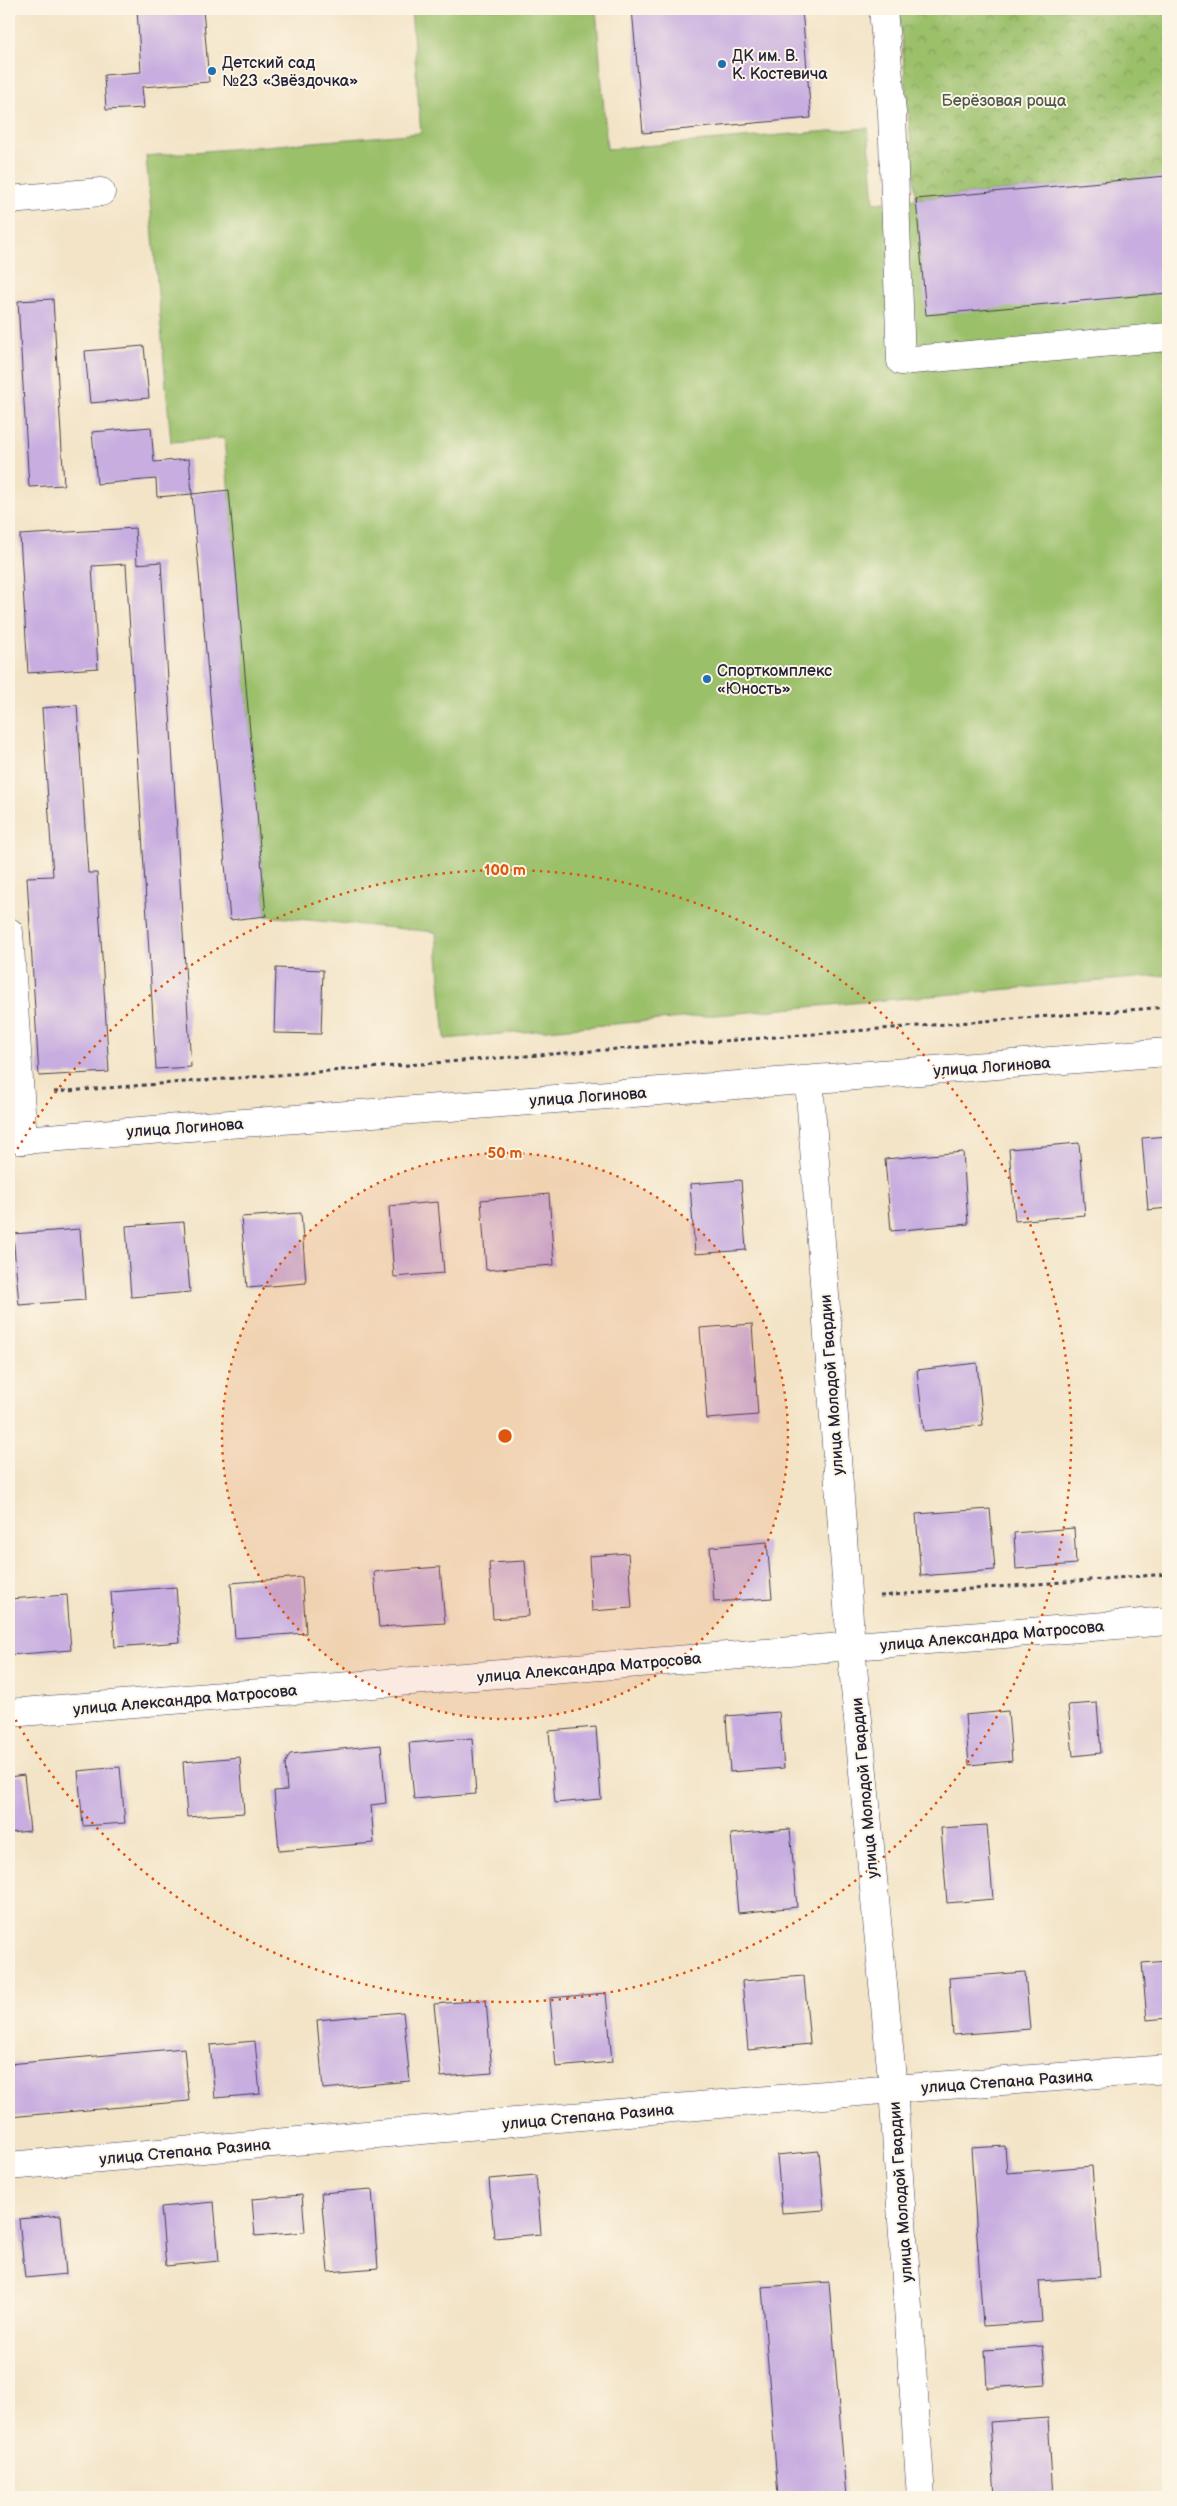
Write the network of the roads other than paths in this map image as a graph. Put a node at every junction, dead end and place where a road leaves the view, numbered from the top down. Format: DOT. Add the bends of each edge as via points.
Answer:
graph roads {
  1 [pos="884,9"];
  2 [pos="101,192"];
  3 [pos="9,200"];
  4 [pos="1168,337"];
  5 [pos="9,932"];
  6 [pos="1168,1052"];
  7 [pos="809,1080"];
  8 [pos="16,1140"];
  9 [pos="1168,1621"];
  10 [pos="850,1646"];
  11 [pos="9,1713"];
  12 [pos="1168,2069"];
  13 [pos="893,2089"];
  14 [pos="9,2166"];
  15 [pos="921,2497"];
  1 -- 4 [label="street" via="892,112 901,361"];
  2 -- 3 [label="street"];
  5 -- 8 [label="street" via="20,1095"];
  6 -- 7 [label="street, улица Логинова"];
  7 -- 8 [label="street, улица Логинова"];
  7 -- 10 [label="street, улица Молодой Гвардии"];
  9 -- 10 [label="street, улица Александра Матросова"];
  10 -- 11 [label="street, улица Александра Матросова"];
  10 -- 13 [label="street, улица Молодой Гвардии"];
  12 -- 13 [label="street, улица Степана Разина"];
  13 -- 14 [label="street, улица Степана Разина"];
  13 -- 15 [label="street, улица Молодой Гвардии"];
}
